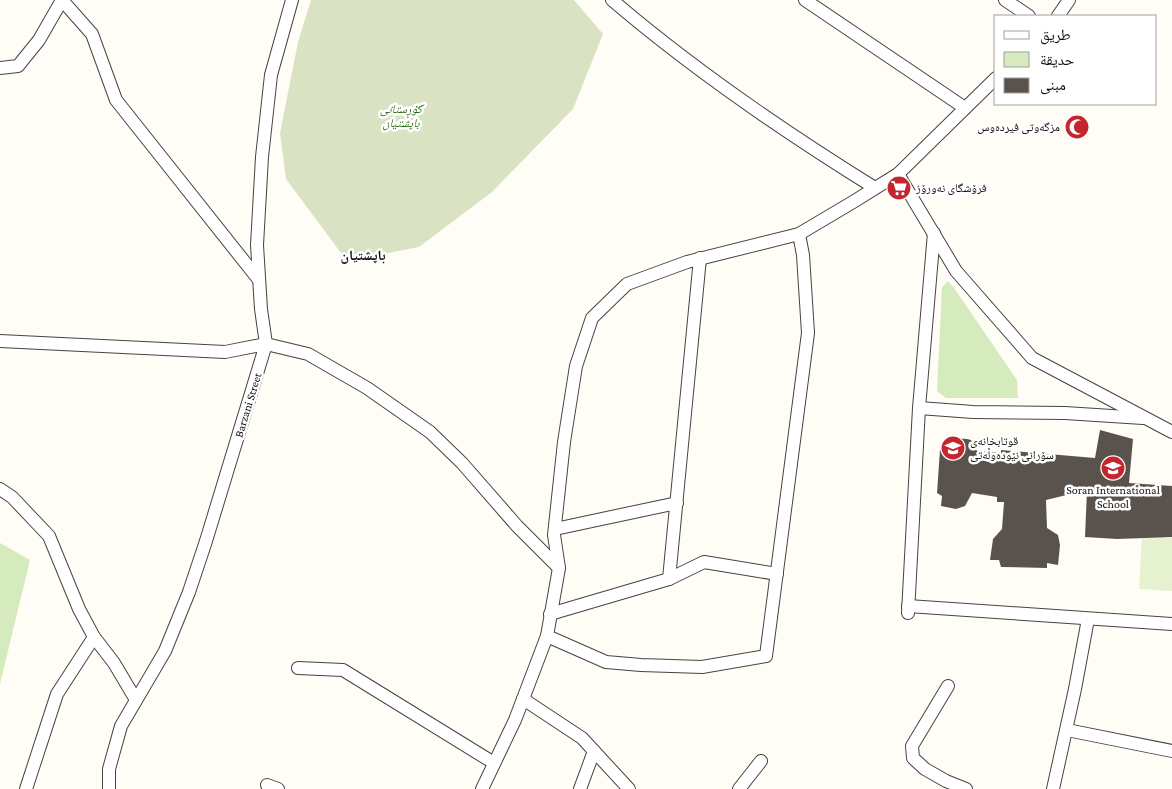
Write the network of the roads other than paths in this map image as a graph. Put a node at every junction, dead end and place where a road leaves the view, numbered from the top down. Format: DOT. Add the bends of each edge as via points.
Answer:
graph roads {
  1 [pos="62,0"];
  2 [pos="292,0"];
  3 [pos="612,0"];
  4 [pos="804,0"];
  5 [pos="1005,0"];
  6 [pos="1069,0"];
  7 [pos="1027,15"];
  8 [pos="1059,15"];
  9 [pos="0,68"];
  10 [pos="994,80"];
  11 [pos="965,108"];
  12 [pos="898,174"];
  13 [pos="875,188"];
  14 [pos="934,233"];
  15 [pos="799,234"];
  16 [pos="700,258"];
  17 [pos="259,280"];
  18 [pos="0,342"];
  19 [pos="266,344"];
  20 [pos="919,408"];
  21 [pos="1148,419"];
  22 [pos="1172,432"];
  23 [pos="0,489"];
  24 [pos="677,502"];
  25 [pos="555,529"];
  26 [pos="559,568"];
  27 [pos="777,574"];
  28 [pos="669,579"];
  29 [pos="550,614"];
  30 [pos="1088,619"];
  31 [pos="1172,624"];
  32 [pos="547,636"];
  33 [pos="94,637"];
  34 [pos="298,668"];
  35 [pos="948,686"];
  36 [pos="523,699"];
  37 [pos="136,700"];
  38 [pos="1066,730"];
  39 [pos="594,751"];
  40 [pos="1172,751"];
  41 [pos="761,761"];
  42 [pos="494,763"];
  43 [pos="26,789"];
  44 [pos="108,789"];
  45 [pos="482,789"];
  46 [pos="580,789"];
  47 [pos="629,789"];
  48 [pos="738,789"];
  49 [pos="966,789"];
  50 [pos="1053,789"];
  1 -- 9 [label="street" via="39,40 18,66"];
  1 -- 17 [label="street" via="92,34 116,100"];
  2 -- 17 [label="street, Barzani Street" via="271,75 262,157 257,244"];
  3 -- 13 [label="street" via="723,86 810,148"];
  4 -- 11 [label="street"];
  5 -- 7 [label="street"];
  6 -- 8 [label="street"];
  10 -- 11 [label="street"];
  11 -- 12 [label="street"];
  12 -- 13 [label="street"];
  12 -- 14 [label="street"];
  13 -- 15 [label="street"];
  14 -- 20 [label="street"];
  14 -- 21 [label="street" via="956,271 1032,358"];
  15 -- 16 [label="street"];
  15 -- 27 [label="street" via="808,333"];
  16 -- 24 [label="street"];
  16 -- 25 [label="street" via="627,284 592,318 576,366"];
  17 -- 19 [label="street, Barzani Street"];
  18 -- 19 [label="street" via="224,352"];
  19 -- 26 [label="street" via="308,354 367,388 430,432"];
  19 -- 37 [label="street, Barzani Street" via="189,592 165,650"];
  20 -- 21 [label="street"];
  20 -- 30 [label="street" via="908,610"];
  21 -- 22 [label="street"];
  23 -- 33 [label="street" via="12,497 49,536"];
  24 -- 25 [label="street"];
  24 -- 28 [label="street"];
  25 -- 26 [label="street"];
  26 -- 29 [label="street"];
  27 -- 28 [label="street" via="704,562"];
  27 -- 32 [label="street" via="766,656 702,667 606,662"];
  28 -- 29 [label="street"];
  29 -- 32 [label="street"];
  30 -- 31 [label="street"];
  30 -- 38 [label="street"];
  32 -- 36 [label="street"];
  33 -- 37 [label="street"];
  33 -- 43 [label="street" via="57,694"];
  34 -- 42 [label="street" via="343,670"];
  35 -- 49 [label="street" via="912,746 913,758 925,769"];
  36 -- 39 [label="street" via="582,738"];
  36 -- 42 [label="street"];
  37 -- 44 [label="street, Barzani Street" via="121,726 109,769"];
  38 -- 40 [label="street"];
  38 -- 50 [label="street"];
  39 -- 46 [label="street"];
  39 -- 47 [label="street"];
  41 -- 48 [label="street"];
  42 -- 45 [label="street"];
}
